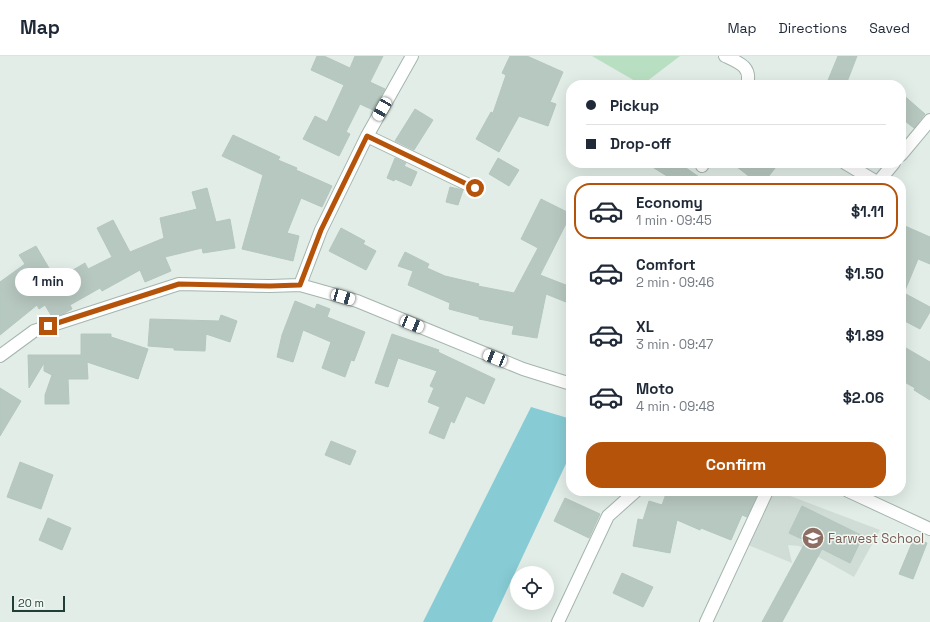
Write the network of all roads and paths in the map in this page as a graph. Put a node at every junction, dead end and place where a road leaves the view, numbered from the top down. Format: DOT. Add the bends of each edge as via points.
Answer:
graph roads {
  1 [pos="412,56"];
  2 [pos="725,56"];
  3 [pos="748,80"];
  4 [pos="930,120"];
  5 [pos="367,136"];
  6 [pos="906,149"];
  7 [pos="853,168"];
  8 [pos="890,168"];
  9 [pos="867,176"];
  10 [pos="883,176"];
  11 [pos="475,188"];
  12 [pos="300,285"];
  13 [pos="0,356"];
  14 [pos="566,382"];
  15 [pos="630,496"];
  16 [pos="764,496"];
  17 [pos="859,496"];
  18 [pos="930,529"];
  19 [pos="558,622"];
  20 [pos="706,622"];
  1 -- 5 [label="street"];
  2 -- 3 [label="street" via="745,67"];
  4 -- 6 [label="street"];
  5 -- 11 [label="street"];
  5 -- 12 [label="street" via="321,230"];
  7 -- 9 [label="street"];
  8 -- 10 [label="street"];
  12 -- 13 [label="street" via="179,284 34,331"];
  12 -- 14 [label="street" via="357,301 523,369"];
  15 -- 19 [label="street" via="608,516"];
  16 -- 20 [label="street"];
  17 -- 18 [label="street"];
}
